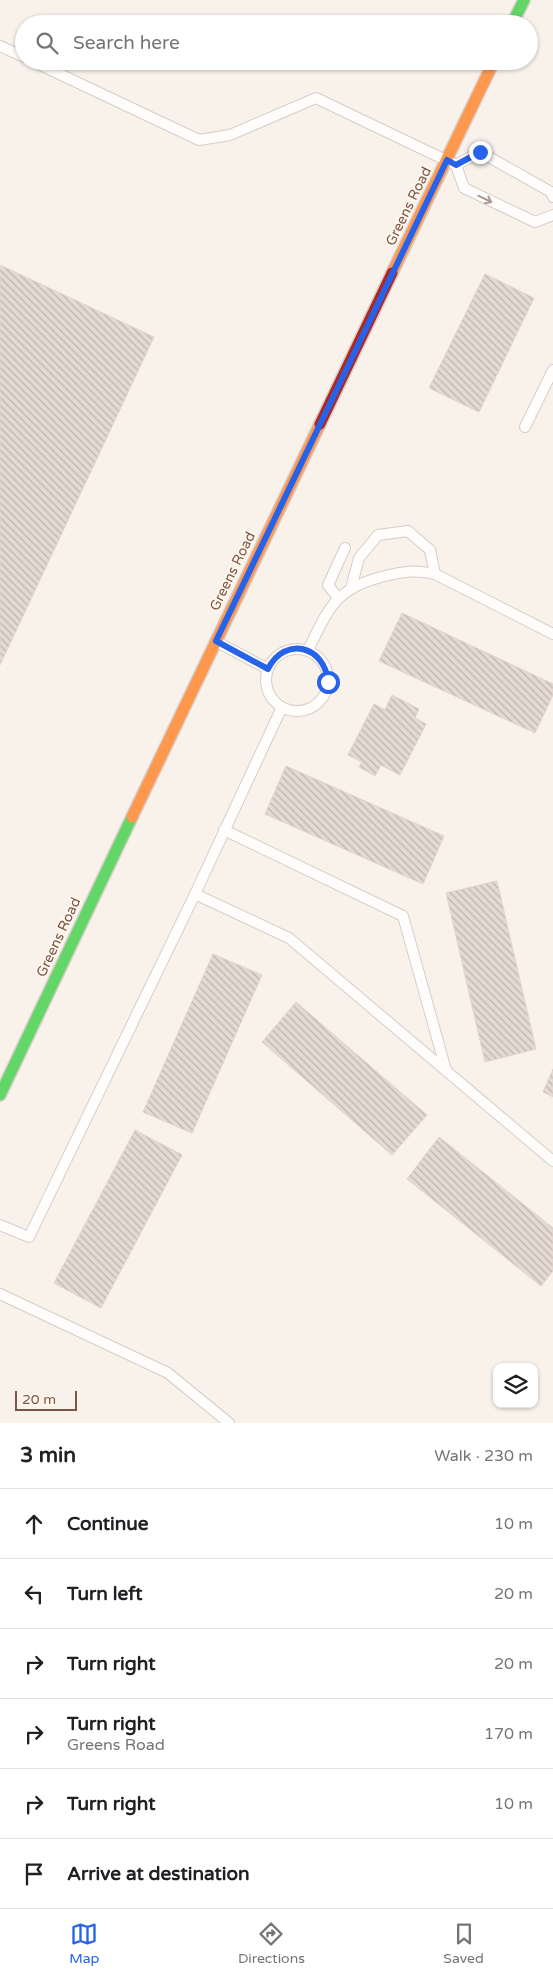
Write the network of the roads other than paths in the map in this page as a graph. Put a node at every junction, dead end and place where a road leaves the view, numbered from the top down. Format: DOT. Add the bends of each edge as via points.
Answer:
graph roads {
  1 [pos="524,0"];
  2 [pos="516,15"];
  3 [pos="0,46"];
  4 [pos="15,53"];
  5 [pos="51,70"];
  6 [pos="490,70"];
  7 [pos="451,162"];
  8 [pos="553,197"];
  9 [pos="553,215"];
  10 [pos="553,370"];
  11 [pos="525,427"];
  12 [pos="345,548"];
  13 [pos="435,574"];
  14 [pos="351,588"];
  15 [pos="338,598"];
  16 [pos="553,634"];
  17 [pos="216,641"];
  18 [pos="308,650"];
  19 [pos="268,669"];
  20 [pos="282,707"];
  21 [pos="224,830"];
  22 [pos="195,894"];
  23 [pos="446,1070"];
  24 [pos="4,1079"];
  25 [pos="0,1096"];
  26 [pos="553,1161"];
  27 [pos="0,1225"];
  28 [pos="0,1294"];
  29 [pos="229,1423"];
  1 -- 2 [label="main road"];
  3 -- 4 [label="lane"];
  5 -- 7 [label="lane" via="199,140 230,135 316,98"];
  6 -- 7 [label="main road, Greens Road"];
  7 -- 8 [label="lane" via="480,152 551,192"];
  7 -- 9 [label="lane, one-way" via="464,188 535,222"];
  7 -- 17 [label="main road, Greens Road"];
  10 -- 11 [label="lane"];
  12 -- 15 [label="lane" via="328,585"];
  13 -- 14 [label="lane" via="416,570"];
  13 -- 14 [label="lane" via="430,550 408,531 378,535 358,558"];
  13 -- 16 [label="lane"];
  14 -- 15 [label="lane"];
  15 -- 18 [label="lane" via="325,615"];
  17 -- 19 [label="lane"];
  17 -- 24 [label="main road, Greens Road"];
  18 -- 19 [label="lane" via="300,648 284,652"];
  18 -- 20 [label="lane" via="323,663 327,672 326,692 320,701 307,709 292,711"];
  19 -- 20 [label="lane" via="267,687"];
  20 -- 21 [label="lane"];
  21 -- 22 [label="lane"];
  21 -- 23 [label="lane" via="403,916"];
  22 -- 23 [label="lane" via="289,938"];
  22 -- 27 [label="lane" via="30,1237"];
  23 -- 26 [label="lane"];
  24 -- 25 [label="main road, Greens Road"];
  28 -- 29 [label="lane" via="168,1373"];
}
